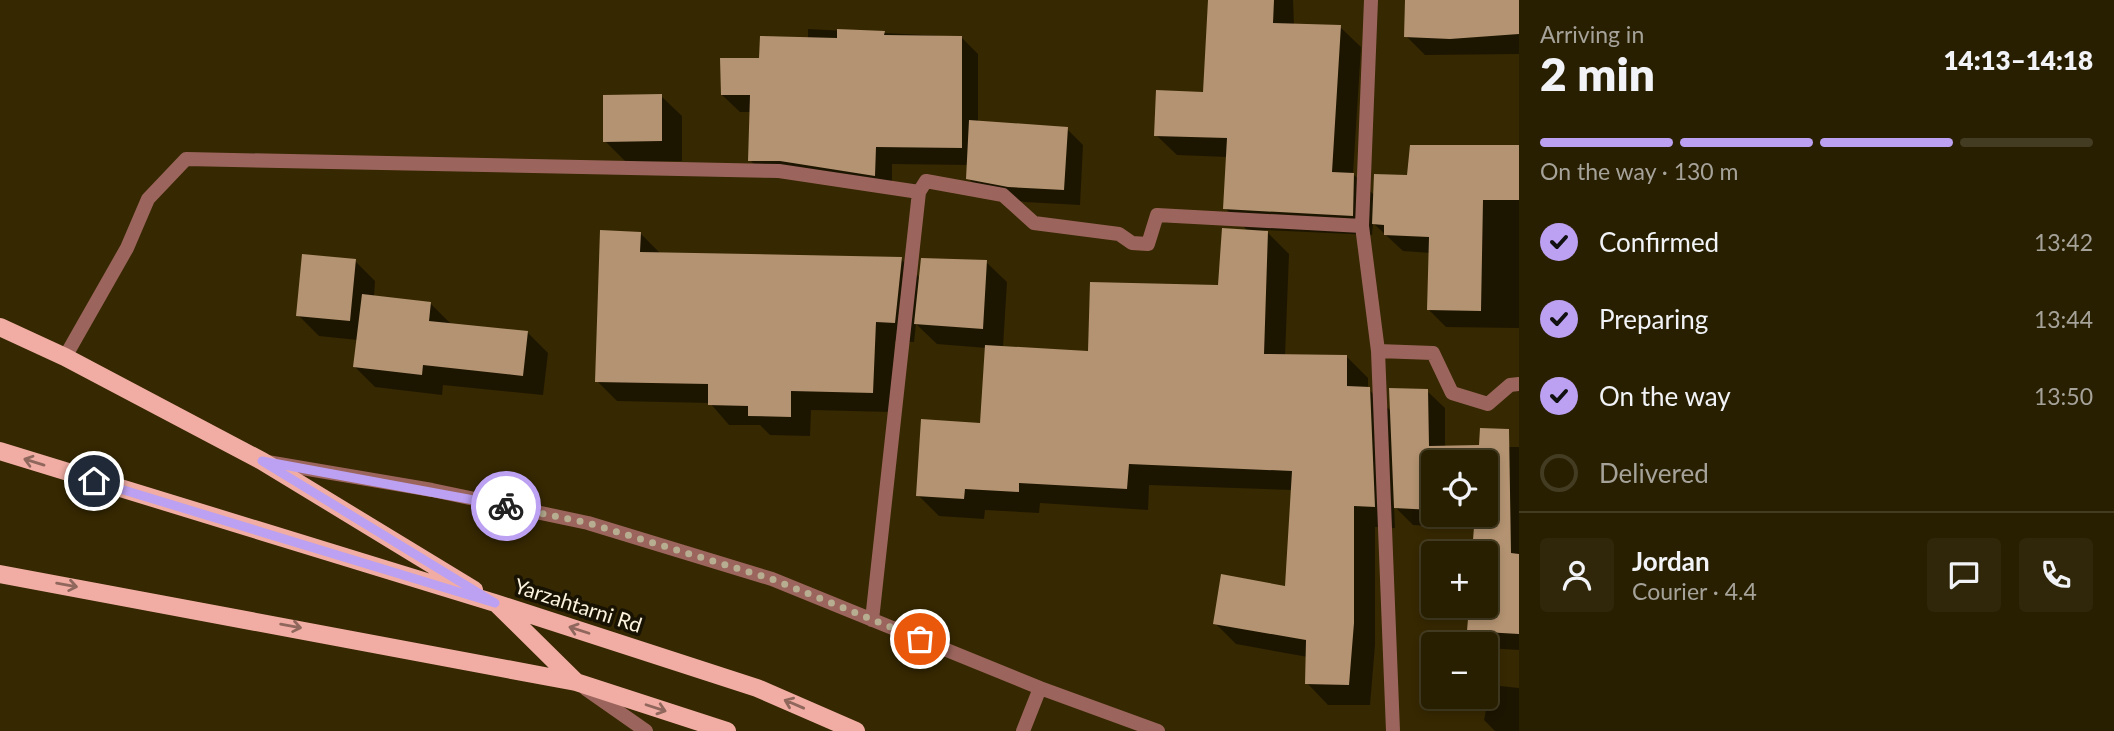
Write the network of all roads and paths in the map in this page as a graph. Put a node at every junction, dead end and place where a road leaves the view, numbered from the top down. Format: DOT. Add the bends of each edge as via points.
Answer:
graph roads {
  1 [pos="1371,0"];
  2 [pos="919,192"];
  3 [pos="1362,226"];
  4 [pos="0,327"];
  5 [pos="1378,352"];
  6 [pos="65,357"];
  7 [pos="1519,384"];
  8 [pos="0,451"];
  9 [pos="262,461"];
  10 [pos="0,574"];
  11 [pos="495,603"];
  12 [pos="872,620"];
  13 [pos="576,682"];
  14 [pos="1040,688"];
  15 [pos="646,731"];
  16 [pos="727,731"];
  17 [pos="856,731"];
  18 [pos="1023,731"];
  19 [pos="1158,731"];
  20 [pos="1393,731"];
  1 -- 3 [label="street"];
  2 -- 3 [label="street" via="926,181 1003,195 1034,223 1119,234 1132,243 1148,244 1157,215"];
  2 -- 6 [label="street" via="779,171 187,159 148,199 127,248"];
  2 -- 12 [label="street"];
  3 -- 5 [label="street"];
  4 -- 6 [label="main road"];
  5 -- 7 [label="street" via="1433,353 1452,393 1488,404 1510,385"];
  5 -- 20 [label="street"];
  6 -- 9 [label="main road"];
  11 -- 8 [label="main road, Yarzahtarni Rd, one-way"];
  9 -- 11 [label="main road"];
  9 -- 12 [label="street" via="588,523 772,579"];
  10 -- 13 [label="main road, one-way"];
  11 -- 13 [label="main road"];
  17 -- 11 [label="main road, Yarzahtarni Rd, one-way" via="757,688"];
  12 -- 14 [label="street"];
  13 -- 15 [label="street"];
  13 -- 16 [label="main road, one-way"];
  14 -- 18 [label="street"];
  14 -- 19 [label="street"];
}
